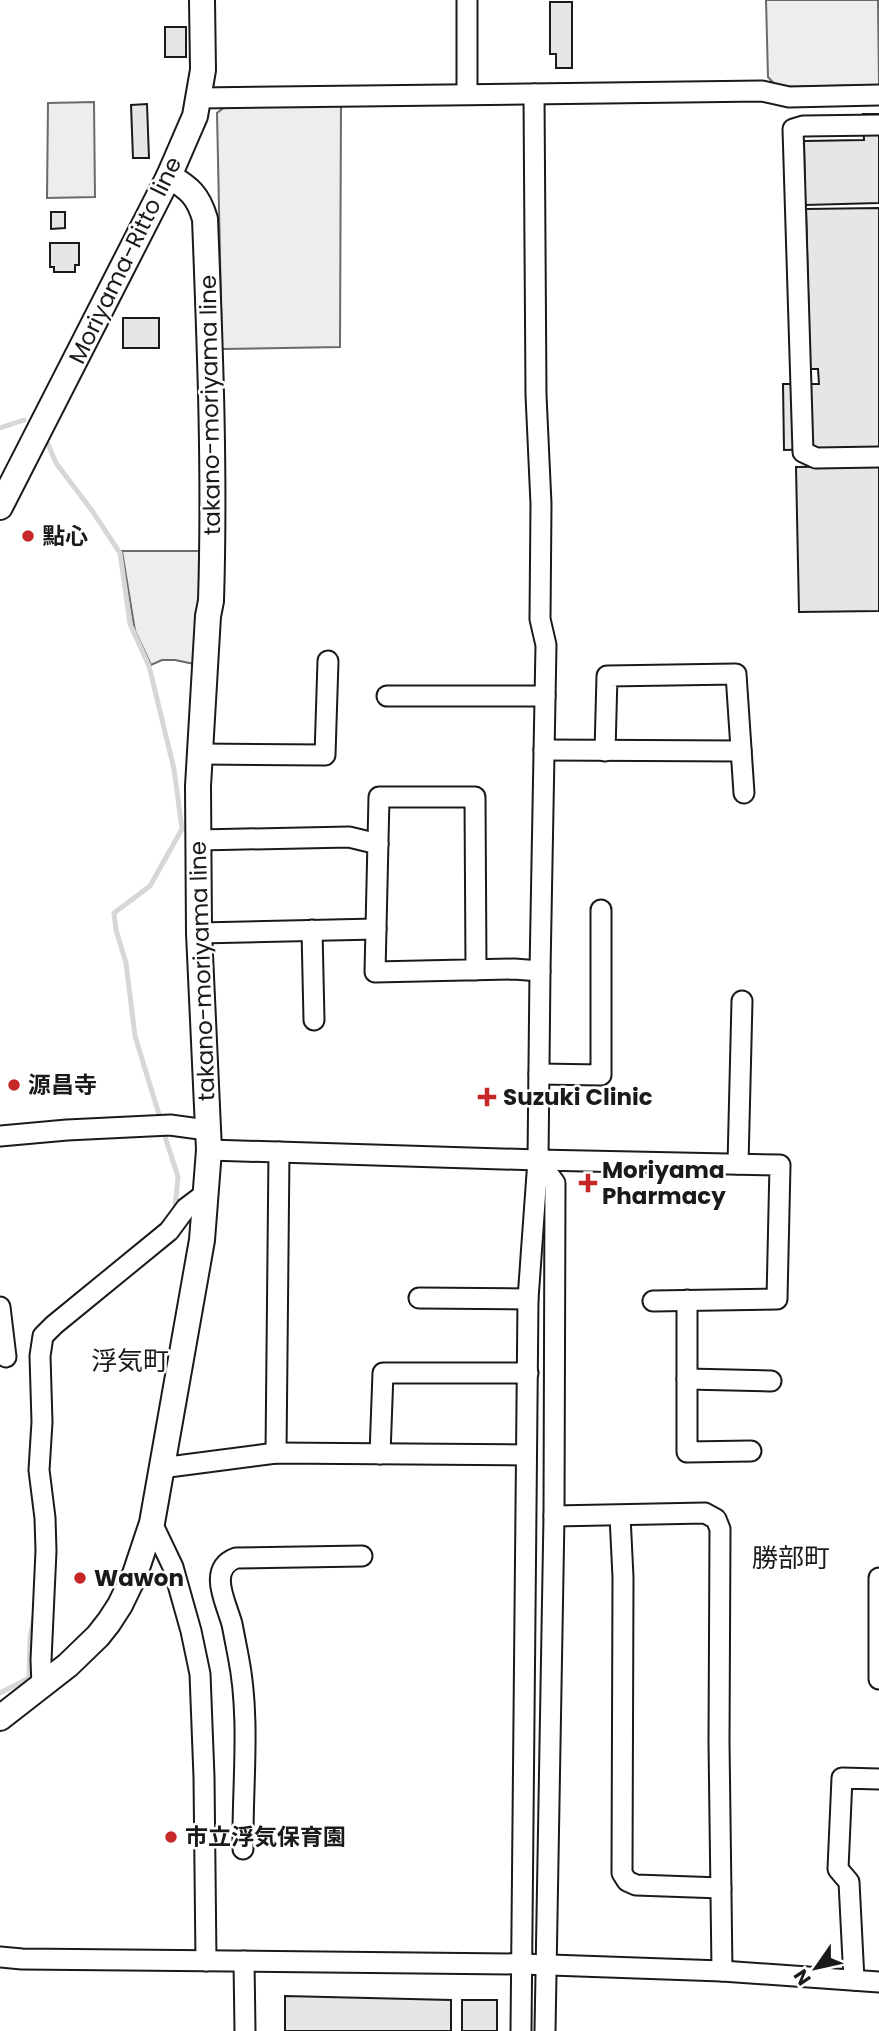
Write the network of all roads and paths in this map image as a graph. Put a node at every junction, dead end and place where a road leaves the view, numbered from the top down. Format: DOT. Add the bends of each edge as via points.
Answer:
graph roads {
  1 [pos="202,0"];
  2 [pos="467,0"];
  3 [pos="467,94"];
  4 [pos="534,94"];
  5 [pos="879,95"];
  6 [pos="789,97"];
  7 [pos="199,98"];
  8 [pos="879,125"];
  9 [pos="803,126"];
  10 [pos="169,176"];
  11 [pos="879,457"];
  12 [pos="0,507"];
  13 [pos="328,661"];
  14 [pos="387,696"];
  15 [pos="545,696"];
  16 [pos="544,750"];
  17 [pos="605,751"];
  18 [pos="741,751"];
  19 [pos="199,754"];
  20 [pos="744,793"];
  21 [pos="199,840"];
  22 [pos="378,844"];
  23 [pos="601,910"];
  24 [pos="376,929"];
  25 [pos="312,930"];
  26 [pos="199,933"];
  27 [pos="476,970"];
  28 [pos="540,971"];
  29 [pos="742,1001"];
  30 [pos="314,1020"];
  31 [pos="539,1074"];
  32 [pos="0,1136"];
  33 [pos="208,1140"];
  34 [pos="279,1152"];
  35 [pos="538,1160"];
  36 [pos="738,1164"];
  37 [pos="206,1193"];
  38 [pos="419,1298"];
  39 [pos="528,1299"];
  40 [pos="687,1300"];
  41 [pos="653,1301"];
  42 [pos="0,1307"];
  43 [pos="22,1356"];
  44 [pos="528,1373"];
  45 [pos="687,1379"];
  46 [pos="771,1381"];
  47 [pos="751,1451"];
  48 [pos="276,1453"];
  49 [pos="380,1454"];
  50 [pos="526,1462"];
  51 [pos="161,1468"];
  52 [pos="554,1469"];
  53 [pos="554,1516"];
  54 [pos="620,1516"];
  55 [pos="152,1523"];
  56 [pos="362,1556"];
  57 [pos="879,1578"];
  58 [pos="879,1679"];
  59 [pos="42,1686"];
  60 [pos="3,1711"];
  61 [pos="879,1779"];
  62 [pos="243,1849"];
  63 [pos="721,1888"];
  64 [pos="0,1956"];
  65 [pos="206,1961"];
  66 [pos="244,1961"];
  67 [pos="522,1964"];
  68 [pos="546,1964"];
  69 [pos="722,1970"];
  70 [pos="854,1980"];
  71 [pos="879,1982"];
  72 [pos="245,2031"];
  73 [pos="521,2031"];
  74 [pos="545,2031"];
  1 -- 7 [label="main road, Moriyama-Ritto line"];
  2 -- 3 [label="street"];
  3 -- 4 [label="street"];
  3 -- 7 [label="street"];
  4 -- 6 [label="street" via="762,91"];
  4 -- 15 [label="street"];
  5 -- 6 [label="street"];
  6 -- 9 [label="street"];
  7 -- 10 [label="main road, Moriyama-Ritto line"];
  8 -- 9 [label="street"];
  9 -- 11 [label="street" via="793,129 803,452 816,458"];
  10 -- 12 [label="main road, Moriyama-Ritto line"];
  10 -- 19 [label="main road, takano-moriyama line" via="188,188 205,219 213,513"];
  13 -- 19 [label="street" via="325,755"];
  14 -- 15 [label="street"];
  15 -- 16 [label="street"];
  16 -- 17 [label="street"];
  16 -- 28 [label="street"];
  17 -- 18 [label="street"];
  17 -- 18 [label="street" via="607,677 736,674"];
  18 -- 20 [label="street"];
  19 -- 21 [label="main road, takano-moriyama line"];
  21 -- 22 [label="street" via="349,837"];
  21 -- 26 [label="main road, takano-moriyama line"];
  22 -- 24 [label="street"];
  22 -- 27 [label="street" via="379,797 475,797"];
  23 -- 31 [label="street" via="601,1075"];
  24 -- 25 [label="street"];
  24 -- 27 [label="street" via="375,972"];
  25 -- 26 [label="street"];
  25 -- 30 [label="street"];
  26 -- 33 [label="main road, takano-moriyama line"];
  27 -- 28 [label="street"];
  28 -- 31 [label="street"];
  29 -- 36 [label="street"];
  31 -- 35 [label="street"];
  32 -- 33 [label="street" via="170,1125"];
  33 -- 34 [label="street"];
  33 -- 37 [label="main road, takano-moriyama line"];
  34 -- 35 [label="street"];
  34 -- 48 [label="street"];
  35 -- 36 [label="street"];
  35 -- 39 [label="street"];
  35 -- 52 [label="street" via="555,1182"];
  36 -- 40 [label="street" via="780,1165 777,1299"];
  37 -- 43 [label="street" via="186,1208 169,1231"];
  37 -- 51 [label="main road, takano-moriyama line" via="202,1240"];
  38 -- 39 [label="street"];
  39 -- 44 [label="street"];
  40 -- 41 [label="street"];
  40 -- 45 [label="street"];
  42 -- 43 [label="street"];
  43 -- 59 [label="street" via="42,1422 39,1470 46,1550"];
  44 -- 49 [label="street" via="383,1373"];
  44 -- 50 [label="street"];
  45 -- 46 [label="street"];
  45 -- 47 [label="street" via="687,1452"];
  48 -- 49 [label="street"];
  48 -- 51 [label="street"];
  49 -- 50 [label="street"];
  50 -- 52 [label="street"];
  50 -- 67 [label="street"];
  51 -- 55 [label="main road, takano-moriyama line"];
  52 -- 53 [label="street"];
  53 -- 54 [label="street"];
  53 -- 68 [label="street"];
  54 -- 63 [label="street" via="622,1873 636,1885"];
  54 -- 63 [label="street" via="705,1513 716,1519 720,1529"];
  55 -- 59 [label="main road, takano-moriyama line" via="135,1574 114,1613 98,1636"];
  55 -- 65 [label="street" via="173,1567 200,1674"];
  56 -- 62 [label="street" via="236,1558 222,1570 221,1592 243,1679"];
  57 -- 58 [label="street"];
  59 -- 60 [label="main road, takano-moriyama line"];
  61 -- 70 [label="street" via="842,1778 838,1869 849,1881"];
  63 -- 69 [label="street"];
  64 -- 65 [label="street"];
  65 -- 66 [label="street"];
  66 -- 67 [label="street"];
  66 -- 72 [label="street"];
  67 -- 68 [label="street"];
  67 -- 73 [label="street"];
  68 -- 69 [label="street"];
  68 -- 74 [label="street"];
  69 -- 70 [label="street"];
  70 -- 71 [label="street"];
}
